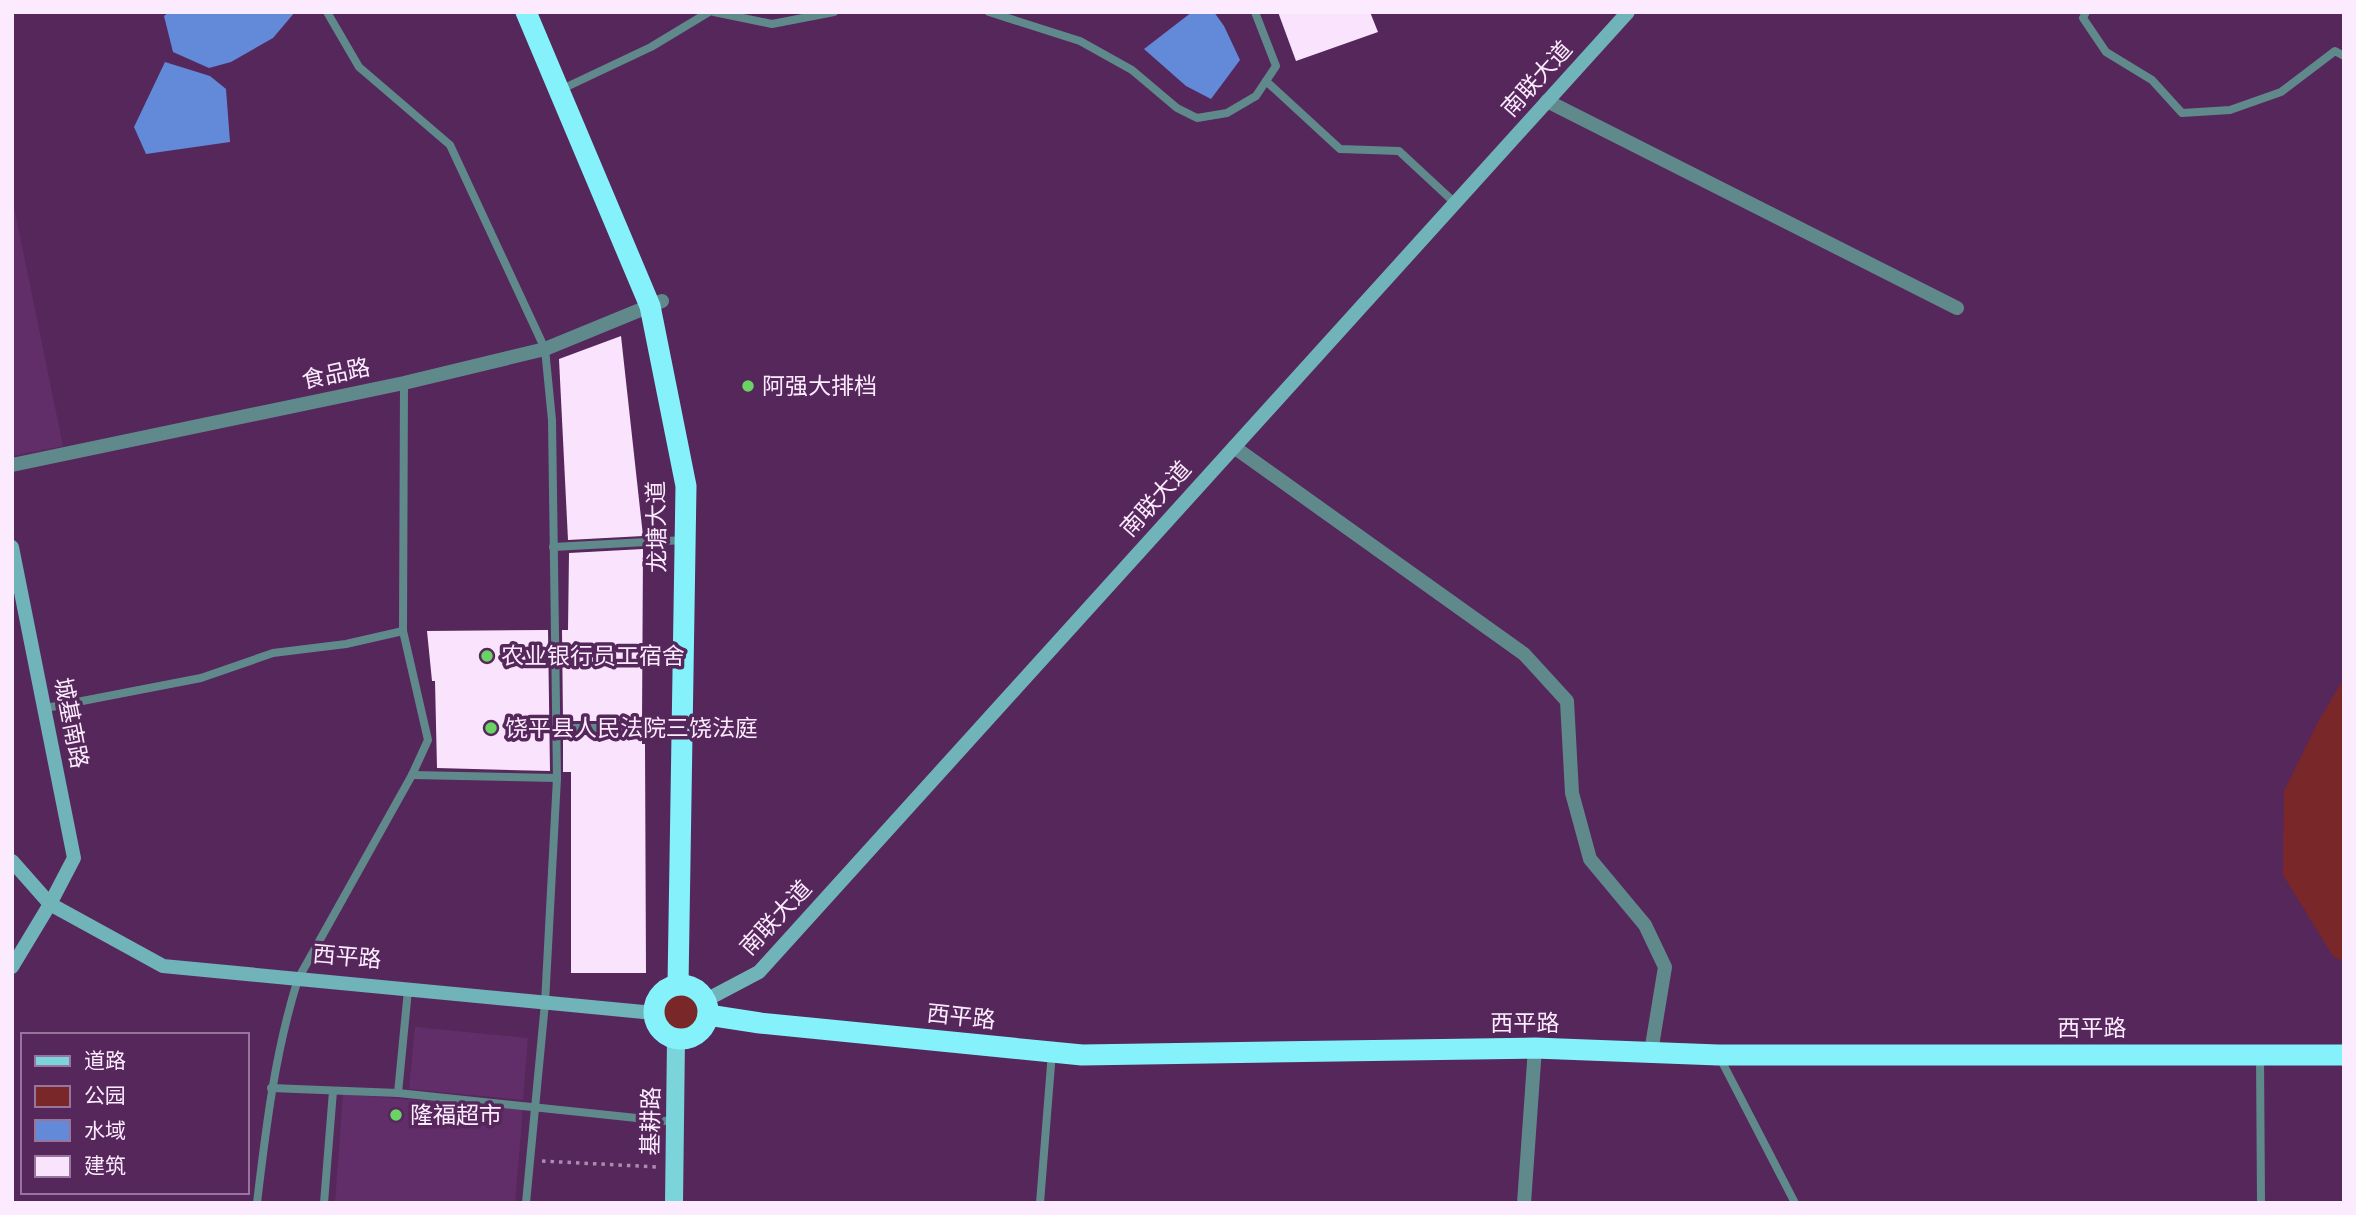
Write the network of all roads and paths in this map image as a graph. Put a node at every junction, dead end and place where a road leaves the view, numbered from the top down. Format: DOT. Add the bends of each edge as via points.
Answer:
graph roads {
  1 [pos="327,12"];
  2 [pos="526,12"];
  3 [pos="538,12"];
  4 [pos="709,12"];
  5 [pos="714,12"];
  6 [pos="834,12"];
  7 [pos="989,12"];
  8 [pos="1255,12"];
  9 [pos="1628,12"];
  10 [pos="2086,12"];
  11 [pos="2344,57"];
  12 [pos="1266,81"];
  13 [pos="564,88"];
  14 [pos="1547,101"];
  15 [pos="1455,203"];
  16 [pos="656,303"];
  17 [pos="1957,308"];
  18 [pos="545,349"];
  19 [pos="404,383"];
  20 [pos="1234,447"];
  21 [pos="12,466"];
  22 [pos="689,540"];
  23 [pos="12,547"];
  24 [pos="553,547"];
  25 [pos="403,631"];
  26 [pos="46,708"];
  27 [pos="556,728"];
  28 [pos="686,728"];
  29 [pos="412,775"];
  30 [pos="556,778"];
  31 [pos="12,861"];
  32 [pos="50,904"];
  33 [pos="12,967"];
  34 [pos="298,979"];
  35 [pos="682,986"];
  36 [pos="408,990"];
  37 [pos="545,1003"];
  38 [pos="707,1008"];
  39 [pos="654,1013"];
  40 [pos="676,1039"];
  41 [pos="1535,1048"];
  42 [pos="1052,1052"];
  43 [pos="1651,1052"];
  44 [pos="1718,1055"];
  45 [pos="2260,1055"];
  46 [pos="2344,1055"];
  47 [pos="271,1088"];
  48 [pos="333,1091"];
  49 [pos="398,1093"];
  50 [pos="535,1108"];
  51 [pos="675,1122"];
  52 [pos="530,1161"];
  53 [pos="675,1168"];
  54 [pos="257,1203"];
  55 [pos="324,1203"];
  56 [pos="526,1203"];
  57 [pos="674,1203"];
  58 [pos="1040,1203"];
  59 [pos="1524,1203"];
  60 [pos="1796,1203"];
  61 [pos="2261,1203"];
  1 -- 18 [label="lane" via="359,67 450,145"];
  2 -- 13 [label="highway, 龙塘大道"];
  3 -- 13 [label="highway, 龙塘大道"];
  4 -- 13 [label="lane" via="651,47"];
  5 -- 6 [label="lane" via="772,24"];
  7 -- 12 [label="lane" via="1080,41 1132,70 1177,108 1197,118 1227,113 1256,96"];
  8 -- 12 [label="lane" via="1276,66"];
  9 -- 14 [label="street, 南联大道"];
  10 -- 11 [label="lane" via="2084,18 2106,52 2152,80 2182,113 2230,110 2281,92 2334,51"];
  12 -- 15 [label="lane" via="1340,149 1399,152"];
  13 -- 16 [label="highway, 龙塘大道"];
  14 -- 15 [label="street, 南联大道"];
  14 -- 17 [label="street"];
  15 -- 20 [label="street, 南联大道"];
  16 -- 18 [label="street, 食品路"];
  16 -- 22 [label="highway, 龙塘大道" via="686,486"];
  18 -- 19 [label="street, 食品路"];
  18 -- 24 [label="lane"];
  19 -- 21 [label="street, 食品路"];
  19 -- 25 [label="lane"];
  20 -- 38 [label="street, 南联大道" via="759,972"];
  20 -- 43 [label="street" via="1524,654 1567,701 1572,793 1590,859 1644,925 1665,967"];
  22 -- 24 [label="lane"];
  22 -- 28 [label="highway, 龙塘大道"];
  23 -- 26 [label="street, 城基南路"];
  24 -- 27 [label="lane"];
  25 -- 26 [label="lane" via="273,653 201,678"];
  25 -- 29 [label="lane" via="428,740"];
  26 -- 32 [label="street, 城基南路" via="74,858"];
  27 -- 28 [label="lane"];
  27 -- 30 [label="lane"];
  28 -- 35 [label="highway, 龙塘大道"];
  29 -- 30 [label="lane"];
  29 -- 34 [label="lane"];
  30 -- 37 [label="lane"];
  31 -- 32 [label="street, 西平路"];
  32 -- 33 [label="street, 城基南路"];
  32 -- 34 [label="street, 西平路" via="163,966"];
  34 -- 36 [label="street, 西平路"];
  34 -- 47 [label="lane"];
  35 -- 38 [label="highway" via="695,989"];
  35 -- 39 [label="highway" via="660,995"];
  36 -- 37 [label="street, 西平路"];
  36 -- 49 [label="lane"];
  37 -- 39 [label="street, 西平路"];
  37 -- 50 [label="lane"];
  38 -- 40 [label="highway" via="706,1024 694,1037"];
  38 -- 42 [label="highway, 西平路" via="760,1023"];
  39 -- 40 [label="highway" via="662,1032"];
  40 -- 51 [label="main road, 基耕路"];
  41 -- 42 [label="highway, 西平路"];
  41 -- 43 [label="highway, 西平路"];
  41 -- 59 [label="street"];
  42 -- 58 [label="lane"];
  43 -- 44 [label="highway, 西平路"];
  44 -- 45 [label="highway, 西平路"];
  44 -- 60 [label="lane"];
  45 -- 46 [label="highway, 西平路"];
  45 -- 61 [label="lane"];
  47 -- 48 [label="lane"];
  47 -- 54 [label="lane"];
  48 -- 49 [label="lane"];
  48 -- 55 [label="lane"];
  49 -- 50 [label="lane"];
  50 -- 51 [label="lane"];
  50 -- 52 [label="lane"];
  51 -- 53 [label="main road, 基耕路"];
  52 -- 53 [label="path"];
  52 -- 56 [label="lane"];
  53 -- 57 [label="main road, 基耕路"];
}
